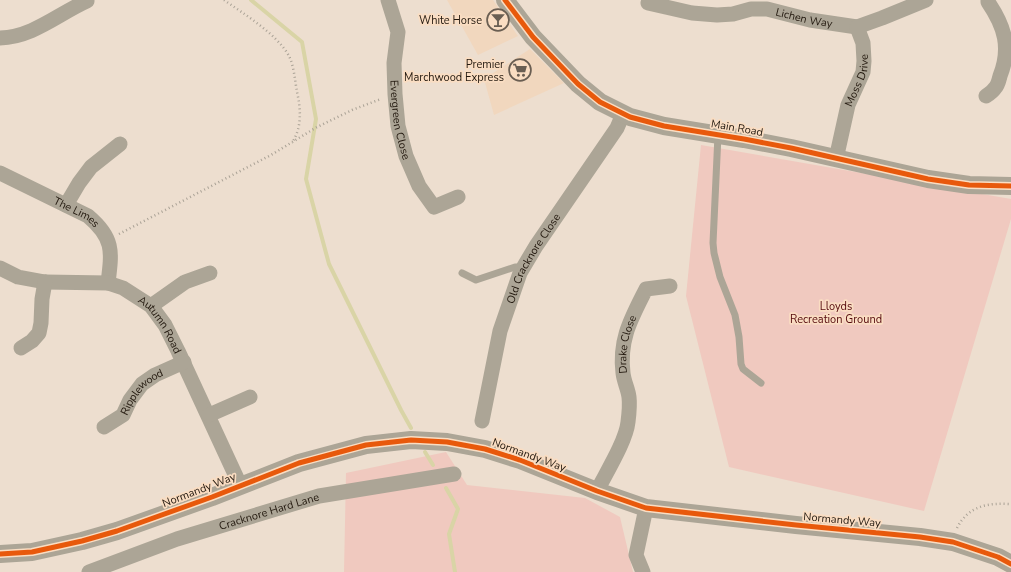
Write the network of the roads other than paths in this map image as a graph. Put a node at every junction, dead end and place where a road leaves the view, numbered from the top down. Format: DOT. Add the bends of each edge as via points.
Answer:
graph roads {
  1 [pos="388,0"];
  2 [pos="505,0"];
  3 [pos="926,0"];
  4 [pos="988,0"];
  5 [pos="87,1"];
  6 [pos="648,3"];
  7 [pos="752,4"];
  8 [pos="857,27"];
  9 [pos="0,38"];
  10 [pos="986,96"];
  11 [pos="623,114"];
  12 [pos="718,134"];
  13 [pos="120,144"];
  14 [pos="836,158"];
  15 [pos="0,173"];
  16 [pos="1011,186"];
  17 [pos="458,197"];
  18 [pos="66,205"];
  19 [pos="524,267"];
  20 [pos="0,268"];
  21 [pos="210,273"];
  22 [pos="462,273"];
  23 [pos="45,282"];
  24 [pos="108,283"];
  25 [pos="670,286"];
  26 [pos="150,306"];
  27 [pos="22,348"];
  28 [pos="184,362"];
  29 [pos="761,383"];
  30 [pos="250,397"];
  31 [pos="209,415"];
  32 [pos="482,421"];
  33 [pos="104,427"];
  34 [pos="454,474"];
  35 [pos="240,486"];
  36 [pos="597,491"];
  37 [pos="646,508"];
  38 [pos="0,554"];
  39 [pos="1011,564"];
  40 [pos="89,572"];
  41 [pos="643,572"];
  1 -- 17 [label="street, Evergreen Close" via="398,32 394,63 395,94 398,126 406,156 419,186 434,207"];
  2 -- 11 [label="street, Main Road" via="533,37 578,84 600,102"];
  3 -- 8 [label="street"];
  4 -- 10 [label="street" via="1004,32 1007,52 996,88"];
  5 -- 9 [label="street" via="27,33 12,38"];
  6 -- 7 [label="street, Lichen Way" via="692,13 716,15 733,14"];
  7 -- 8 [label="street, Lichen Way" via="810,20"];
  8 -- 14 [label="street, Moss Drive" via="863,43 864,66 848,104"];
  11 -- 12 [label="street, Main Road" via="649,122"];
  11 -- 19 [label="street, Old Cracknore Close" via="614,132"];
  12 -- 14 [label="street, Main Road"];
  12 -- 29 [label="lane" via="714,253 720,277 735,315 740,337 741,364 743,369"];
  13 -- 18 [label="street" via="90,167"];
  14 -- 16 [label="street, Main Road" via="941,181"];
  15 -- 18 [label="street, The Limes"];
  18 -- 24 [label="street, The Limes" via="88,216 99,226 107,239 111,252"];
  19 -- 22 [label="lane" via="515,267 476,280"];
  19 -- 32 [label="street, Old Cracknore Close" via="500,331"];
  20 -- 23 [label="street, Autumn Road" via="18,277"];
  21 -- 26 [label="street" via="185,282"];
  23 -- 24 [label="street, Autumn Road"];
  23 -- 27 [label="street" via="38,333"];
  24 -- 26 [label="street, Autumn Road" via="123,288"];
  25 -- 36 [label="street, Drake Close" via="646,290 628,324 623,346 623,374 630,411 628,424"];
  26 -- 28 [label="street, Autumn Road" via="165,325"];
  28 -- 31 [label="street, Autumn Road"];
  28 -- 33 [label="street, Ripplewood" via="142,384 123,415"];
  30 -- 31 [label="street"];
  31 -- 35 [label="street, Autumn Road"];
  34 -- 40 [label="street, Cracknore Hard Lane" via="319,496 177,539"];
  35 -- 36 [label="street, Normandy Way" via="299,463 343,451 386,442 429,440 495,452"];
  35 -- 38 [label="street, Normandy Way" via="110,533 54,548"];
  36 -- 37 [label="street, Normandy Way"];
  37 -- 39 [label="street, Normandy Way" via="953,542"];
  37 -- 41 [label="street" via="636,555"];
}
